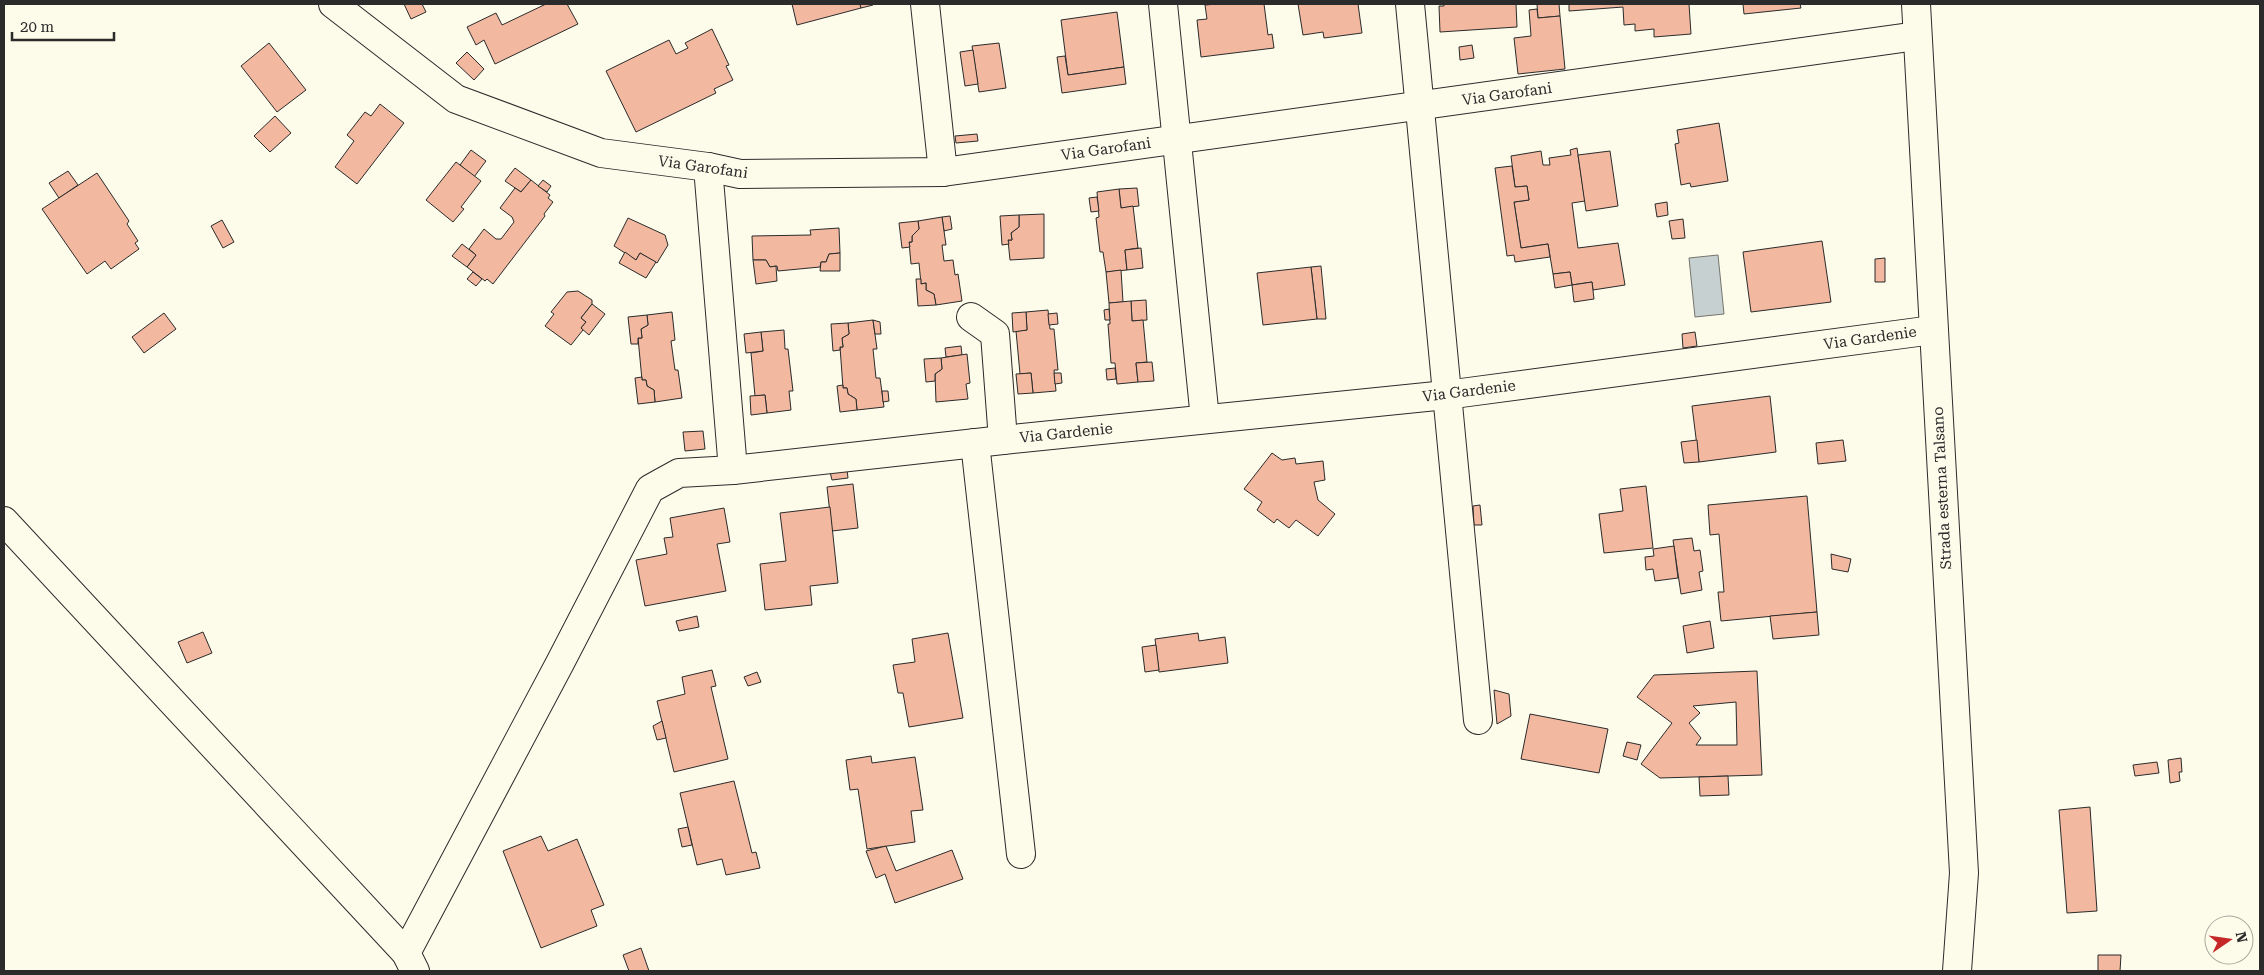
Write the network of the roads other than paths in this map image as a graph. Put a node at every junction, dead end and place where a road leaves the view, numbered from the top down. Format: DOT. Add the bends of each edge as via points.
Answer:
graph roads {
  1 [pos="334,4"];
  2 [pos="925,4"];
  3 [pos="1163,4"];
  4 [pos="1410,4"];
  5 [pos="1916,4"];
  6 [pos="1917,36"];
  7 [pos="1421,106"];
  8 [pos="1177,140"];
  9 [pos="708,167"];
  10 [pos="943,172"];
  11 [pos="971,317"];
  12 [pos="1933,330"];
  13 [pos="1446,395"];
  14 [pos="1205,420"];
  15 [pos="1003,440"];
  16 [pos="975,443"];
  17 [pos="733,470"];
  18 [pos="4,521"];
  19 [pos="1478,720"];
  20 [pos="1021,854"];
  21 [pos="410,962"];
  22 [pos="1957,971"];
  1 -- 9 [label="street, Via Garofani" via="456,99 601,153"];
  2 -- 10 [label="street"];
  3 -- 8 [label="street"];
  4 -- 7 [label="street"];
  5 -- 6 [label="street, Strada esterna Talsano"];
  6 -- 7 [label="street, Via Garofani"];
  6 -- 12 [label="street, Strada esterna Talsano"];
  7 -- 8 [label="street, Via Garofani"];
  7 -- 13 [label="street"];
  8 -- 10 [label="street, Via Garofani"];
  8 -- 14 [label="street"];
  9 -- 10 [label="street, Via Garofani" via="740,174"];
  9 -- 17 [label="street"];
  11 -- 15 [label="street" via="995,334"];
  12 -- 13 [label="street, Via Gardenie"];
  12 -- 22 [label="street, Strada esterna Talsano" via="1964,873"];
  13 -- 14 [label="street, Via Gardenie"];
  13 -- 19 [label="street"];
  14 -- 15 [label="street, Via Gardenie"];
  15 -- 16 [label="street, Via Gardenie"];
  16 -- 17 [label="street, Via Gardenie"];
  16 -- 20 [label="street"];
  17 -- 21 [label="street, Via Gardenie" via="679,473 650,489"];
  18 -- 21 [label="street"];
}
